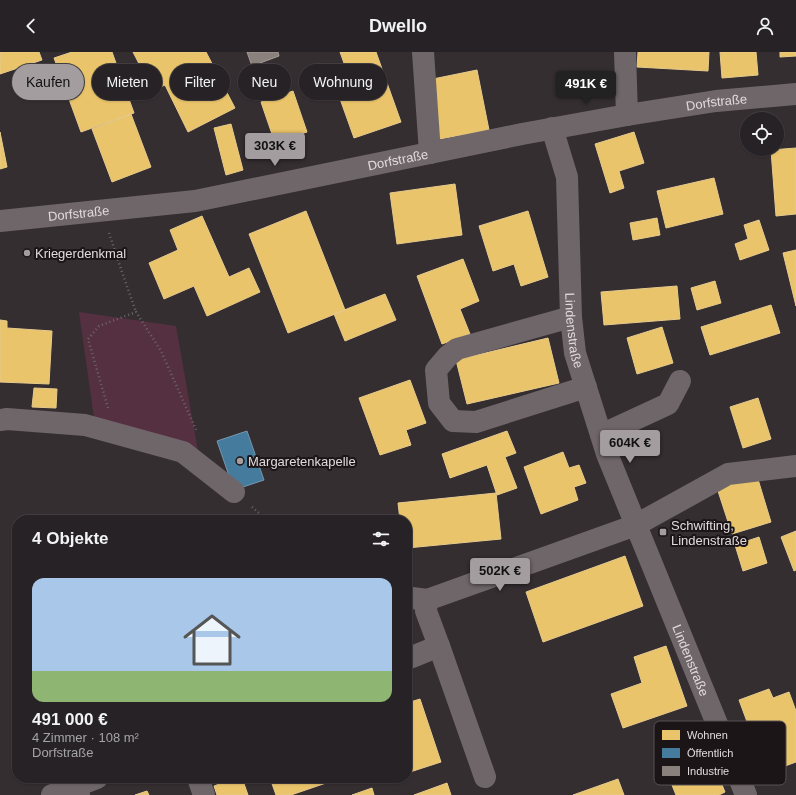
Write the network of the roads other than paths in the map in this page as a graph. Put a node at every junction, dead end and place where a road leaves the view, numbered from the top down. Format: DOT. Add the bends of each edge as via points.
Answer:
graph roads {
  1 [pos="423,52"];
  2 [pos="625,52"];
  3 [pos="796,94"];
  4 [pos="627,115"];
  5 [pos="552,128"];
  6 [pos="430,153"];
  7 [pos="0,221"];
  8 [pos="571,317"];
  9 [pos="680,381"];
  10 [pos="586,387"];
  11 [pos="3,420"];
  12 [pos="601,435"];
  13 [pos="796,466"];
  14 [pos="234,492"];
  15 [pos="636,525"];
  16 [pos="417,599"];
  17 [pos="439,646"];
  18 [pos="412,657"];
  19 [pos="716,721"];
  20 [pos="485,777"];
  21 [pos="90,783"];
  22 [pos="200,783"];
  23 [pos="742,785"];
  24 [pos="78,791"];
  25 [pos="52,795"];
  26 [pos="204,795"];
  27 [pos="746,795"];
  1 -- 6 [label="street"];
  2 -- 4 [label="street"];
  3 -- 4 [label="street, Dorfstraße" via="716,101"];
  4 -- 5 [label="street, Dorfstraße"];
  5 -- 6 [label="street, Dorfstraße"];
  5 -- 8 [label="street, Lindenstraße" via="567,177"];
  6 -- 7 [label="street, Dorfstraße" via="195,201"];
  8 -- 10 [label="street, Lindenstraße" via="575,354"];
  8 -- 10 [label="street" via="457,349 436,370 439,403 453,421 476,422"];
  9 -- 12 [label="street" via="668,404"];
  10 -- 12 [label="street, Lindenstraße"];
  11 -- 14 [label="street" via="85,425 183,452"];
  12 -- 15 [label="street, Lindenstraße"];
  13 -- 15 [label="street" via="728,474"];
  15 -- 16 [label="street"];
  15 -- 19 [label="street, Lindenstraße"];
  16 -- 17 [label="street" via="426,611"];
  17 -- 18 [label="street"];
  17 -- 20 [label="street"];
  21 -- 24 [label="street"];
  22 -- 26 [label="street"];
  23 -- 27 [label="street, Lindenstraße"];
  24 -- 25 [label="street"];
}
